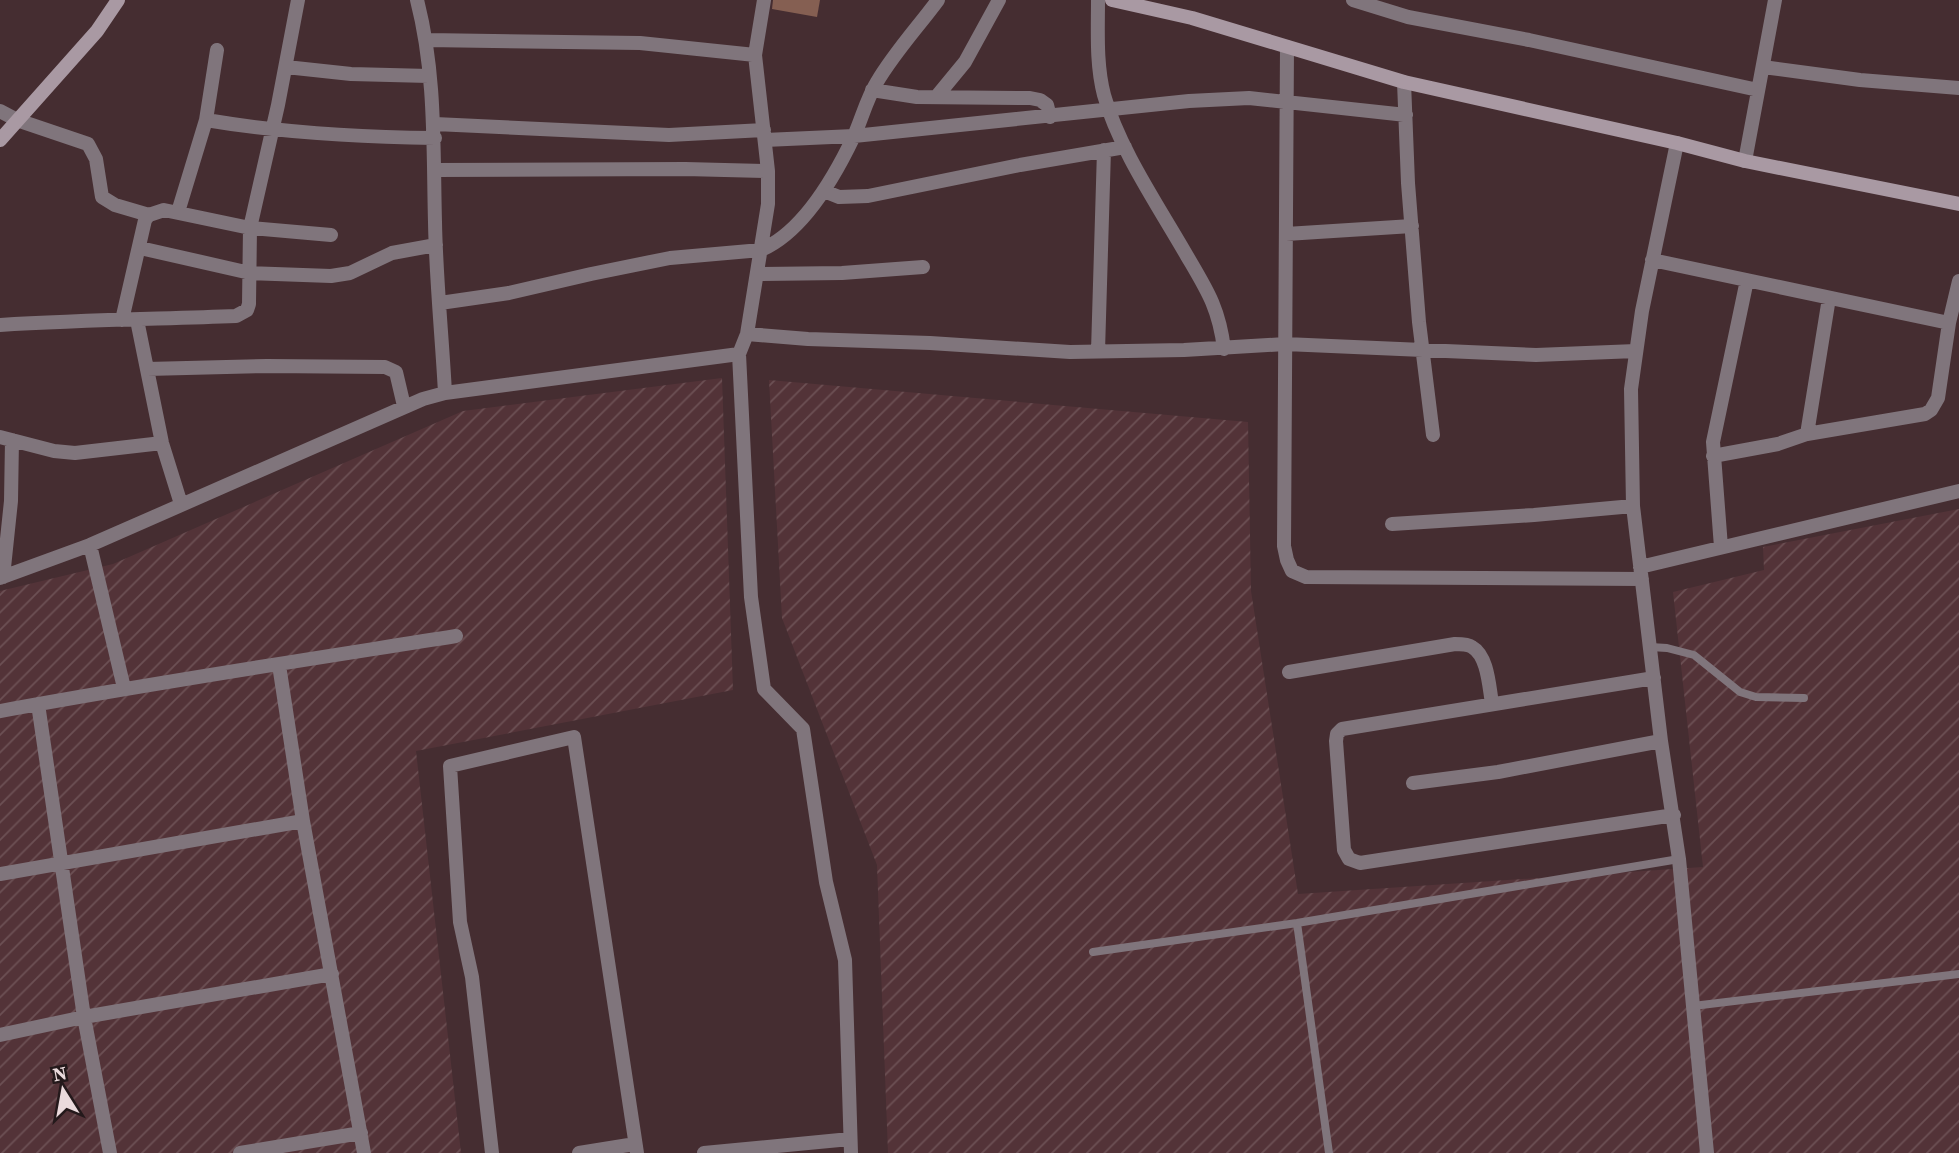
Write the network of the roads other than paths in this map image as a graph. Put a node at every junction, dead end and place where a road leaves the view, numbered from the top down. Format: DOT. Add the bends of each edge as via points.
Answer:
graph roads {
  1 [pos="118,0"];
  2 [pos="298,0"];
  3 [pos="417,0"];
  4 [pos="764,0"];
  5 [pos="938,0"];
  6 [pos="999,0"];
  7 [pos="1098,0"];
  8 [pos="1112,0"];
  9 [pos="1353,0"];
  10 [pos="1775,0"];
  11 [pos="427,40"];
  12 [pos="1287,47"];
  13 [pos="217,50"];
  14 [pos="755,55"];
  15 [pos="286,67"];
  16 [pos="1763,67"];
  17 [pos="429,76"];
  18 [pos="1404,82"];
  19 [pos="1959,88"];
  20 [pos="872,90"];
  21 [pos="1758,90"];
  22 [pos="937,96"];
  23 [pos="1286,104"];
  24 [pos="0,111"];
  25 [pos="1110,111"];
  26 [pos="1406,115"];
  27 [pos="1051,117"];
  28 [pos="17,120"];
  29 [pos="206,120"];
  30 [pos="272,131"];
  31 [pos="435,131"];
  32 [pos="764,135"];
  33 [pos="854,136"];
  34 [pos="0,140"];
  35 [pos="1677,142"];
  36 [pos="1125,147"];
  37 [pos="1104,150"];
  38 [pos="1745,161"];
  39 [pos="435,170"];
  40 [pos="768,172"];
  41 [pos="824,191"];
  42 [pos="1959,204"];
  43 [pos="178,212"];
  44 [pos="149,215"];
  45 [pos="1412,226"];
  46 [pos="250,228"];
  47 [pos="331,234"];
  48 [pos="1286,234"];
  49 [pos="436,246"];
  50 [pos="140,248"];
  51 [pos="761,250"];
  52 [pos="1652,260"];
  53 [pos="923,267"];
  54 [pos="250,273"];
  55 [pos="757,274"];
  56 [pos="1747,280"];
  57 [pos="1959,281"];
  58 [pos="1829,298"];
  59 [pos="440,303"];
  60 [pos="129,320"];
  61 [pos="1949,323"];
  62 [pos="0,325"];
  63 [pos="747,334"];
  64 [pos="1285,344"];
  65 [pos="1224,348"];
  66 [pos="1098,351"];
  67 [pos="1423,351"];
  68 [pos="1636,351"];
  69 [pos="739,354"];
  70 [pos="147,369"];
  71 [pos="445,393"];
  72 [pos="404,406"];
  73 [pos="1807,434"];
  74 [pos="1433,435"];
  75 [pos="6,439"];
  76 [pos="162,443"];
  77 [pos="1713,456"];
  78 [pos="1959,491"];
  79 [pos="181,504"];
  80 [pos="1633,506"];
  81 [pos="1392,524"];
  82 [pos="90,545"];
  83 [pos="1721,547"];
  84 [pos="1641,573"];
  85 [pos="2,577"];
  86 [pos="456,636"];
  87 [pos="1650,647"];
  88 [pos="279,665"];
  89 [pos="1289,671"];
  90 [pos="1654,678"];
  91 [pos="124,688"];
  92 [pos="1804,698"];
  93 [pos="1492,703"];
  94 [pos="38,704"];
  95 [pos="0,711"];
  96 [pos="1661,741"];
  97 [pos="1413,783"];
  98 [pos="1674,815"];
  99 [pos="303,821"];
  100 [pos="1679,859"];
  101 [pos="63,863"];
  102 [pos="0,874"];
  103 [pos="1297,923"];
  104 [pos="1093,952"];
  105 [pos="332,974"];
  106 [pos="1959,974"];
  107 [pos="1693,1006"];
  108 [pos="83,1017"];
  109 [pos="0,1035"];
  110 [pos="361,1133"];
  111 [pos="851,1146"];
  112 [pos="636,1148"];
  113 [pos="110,1153"];
  114 [pos="240,1153"];
  115 [pos="364,1153"];
  116 [pos="492,1153"];
  117 [pos="579,1153"];
  118 [pos="704,1153"];
  119 [pos="1329,1153"];
  120 [pos="1707,1153"];
  1 -- 28 [label="street" via="97,31"];
  2 -- 15 [label="street"];
  3 -- 11 [label="street"];
  4 -- 14 [label="street"];
  5 -- 20 [label="street"];
  6 -- 22 [label="street" via="965,62"];
  7 -- 25 [label="street" via="1098,58"];
  8 -- 12 [label="street"];
  9 -- 21 [label="street" via="1408,17"];
  10 -- 16 [label="street"];
  11 -- 14 [label="street" via="640,43"];
  11 -- 17 [label="street"];
  12 -- 18 [label="street"];
  12 -- 23 [label="street"];
  13 -- 29 [label="street"];
  14 -- 32 [label="street"];
  15 -- 17 [label="street"];
  15 -- 30 [label="street"];
  16 -- 19 [label="street"];
  16 -- 21 [label="street"];
  17 -- 31 [label="street"];
  18 -- 26 [label="street"];
  18 -- 35 [label="street"];
  20 -- 22 [label="street"];
  20 -- 33 [label="street"];
  21 -- 38 [label="street"];
  22 -- 27 [label="street" via="1040,100"];
  23 -- 25 [label="street" via="1249,98"];
  23 -- 26 [label="street"];
  23 -- 48 [label="street"];
  24 -- 28 [label="street"];
  25 -- 27 [label="street"];
  25 -- 36 [label="street"];
  26 -- 45 [label="street"];
  27 -- 33 [label="street"];
  28 -- 34 [label="street"];
  28 -- 44 [label="street" via="88,144 96,159 102,197"];
  29 -- 30 [label="street"];
  29 -- 43 [label="street"];
  30 -- 31 [label="street" via="343,136"];
  30 -- 46 [label="street"];
  31 -- 32 [label="street"];
  31 -- 39 [label="street"];
  32 -- 33 [label="street"];
  32 -- 40 [label="street"];
  33 -- 41 [label="street"];
  35 -- 38 [label="street"];
  35 -- 52 [label="street"];
  36 -- 37 [label="street"];
  36 -- 65 [label="street" via="1211,296"];
  37 -- 41 [label="street" via="868,197 839,197"];
  37 -- 66 [label="street"];
  38 -- 42 [label="street"];
  39 -- 40 [label="street"];
  39 -- 49 [label="street"];
  40 -- 51 [label="street"];
  41 -- 51 [label="street" via="785,237"];
  43 -- 44 [label="street"];
  43 -- 46 [label="street"];
  44 -- 50 [label="street"];
  45 -- 48 [label="street"];
  45 -- 67 [label="street"];
  46 -- 47 [label="street"];
  46 -- 54 [label="street"];
  48 -- 64 [label="street"];
  49 -- 54 [label="street" via="392,253 351,273 331,276"];
  49 -- 59 [label="street"];
  50 -- 54 [label="street"];
  50 -- 60 [label="street"];
  51 -- 55 [label="street"];
  51 -- 59 [label="street" via="670,258"];
  52 -- 56 [label="street"];
  52 -- 68 [label="street"];
  53 -- 55 [label="street"];
  54 -- 60 [label="street" via="249,304 243,314"];
  55 -- 63 [label="street"];
  56 -- 58 [label="street"];
  56 -- 77 [label="street"];
  57 -- 61 [label="street"];
  58 -- 61 [label="street"];
  58 -- 73 [label="street"];
  59 -- 71 [label="street"];
  60 -- 62 [label="street"];
  60 -- 70 [label="street"];
  61 -- 73 [label="street" via="1938,398 1931,410"];
  63 -- 66 [label="street"];
  63 -- 69 [label="street"];
  64 -- 65 [label="street"];
  64 -- 67 [label="street"];
  64 -- 84 [label="street" via="1284,546 1292,571 1306,577"];
  65 -- 66 [label="street"];
  67 -- 68 [label="street" via="1536,355"];
  67 -- 74 [label="street"];
  68 -- 80 [label="street" via="1631,389"];
  69 -- 71 [label="street"];
  69 -- 111 [label="street" via="751,597 762,676 764,689 803,729 826,883 845,961"];
  70 -- 72 [label="street" via="385,367 396,372"];
  70 -- 76 [label="street"];
  71 -- 72 [label="street"];
  72 -- 79 [label="street"];
  73 -- 77 [label="street"];
  75 -- 76 [label="street" via="75,453"];
  75 -- 85 [label="street" via="11,500"];
  76 -- 79 [label="street"];
  77 -- 83 [label="street"];
  78 -- 83 [label="street"];
  79 -- 82 [label="street"];
  80 -- 81 [label="street"];
  80 -- 84 [label="street"];
  82 -- 85 [label="street"];
  82 -- 91 [label="street"];
  83 -- 84 [label="street"];
  84 -- 87 [label="street"];
  86 -- 88 [label="street"];
  87 -- 90 [label="street"];
  87 -- 92 [label="lane" via="1695,655 1740,692"];
  88 -- 91 [label="street"];
  88 -- 99 [label="street"];
  89 -- 93 [label="street" via="1463,645 1473,647 1480,656"];
  90 -- 93 [label="street"];
  90 -- 96 [label="street"];
  91 -- 94 [label="street"];
  93 -- 98 [label="street" via="1353,726 1336,734 1343,850 1349,859 1360,863"];
  94 -- 95 [label="street"];
  94 -- 101 [label="street"];
  96 -- 97 [label="street"];
  96 -- 98 [label="street"];
  98 -- 100 [label="street"];
  99 -- 101 [label="street"];
  99 -- 105 [label="street"];
  100 -- 103 [label="lane"];
  100 -- 107 [label="street"];
  101 -- 102 [label="street"];
  101 -- 108 [label="street"];
  103 -- 104 [label="lane"];
  103 -- 119 [label="lane"];
  105 -- 108 [label="street"];
  105 -- 110 [label="street"];
  106 -- 107 [label="lane"];
  107 -- 120 [label="street"];
  108 -- 109 [label="street"];
  108 -- 113 [label="street"];
  110 -- 114 [label="street"];
  110 -- 115 [label="street"];
  111 -- 118 [label="street"];
  112 -- 116 [label="street" via="574,737 450,766 460,922 472,977"];
  112 -- 117 [label="street"];
}
